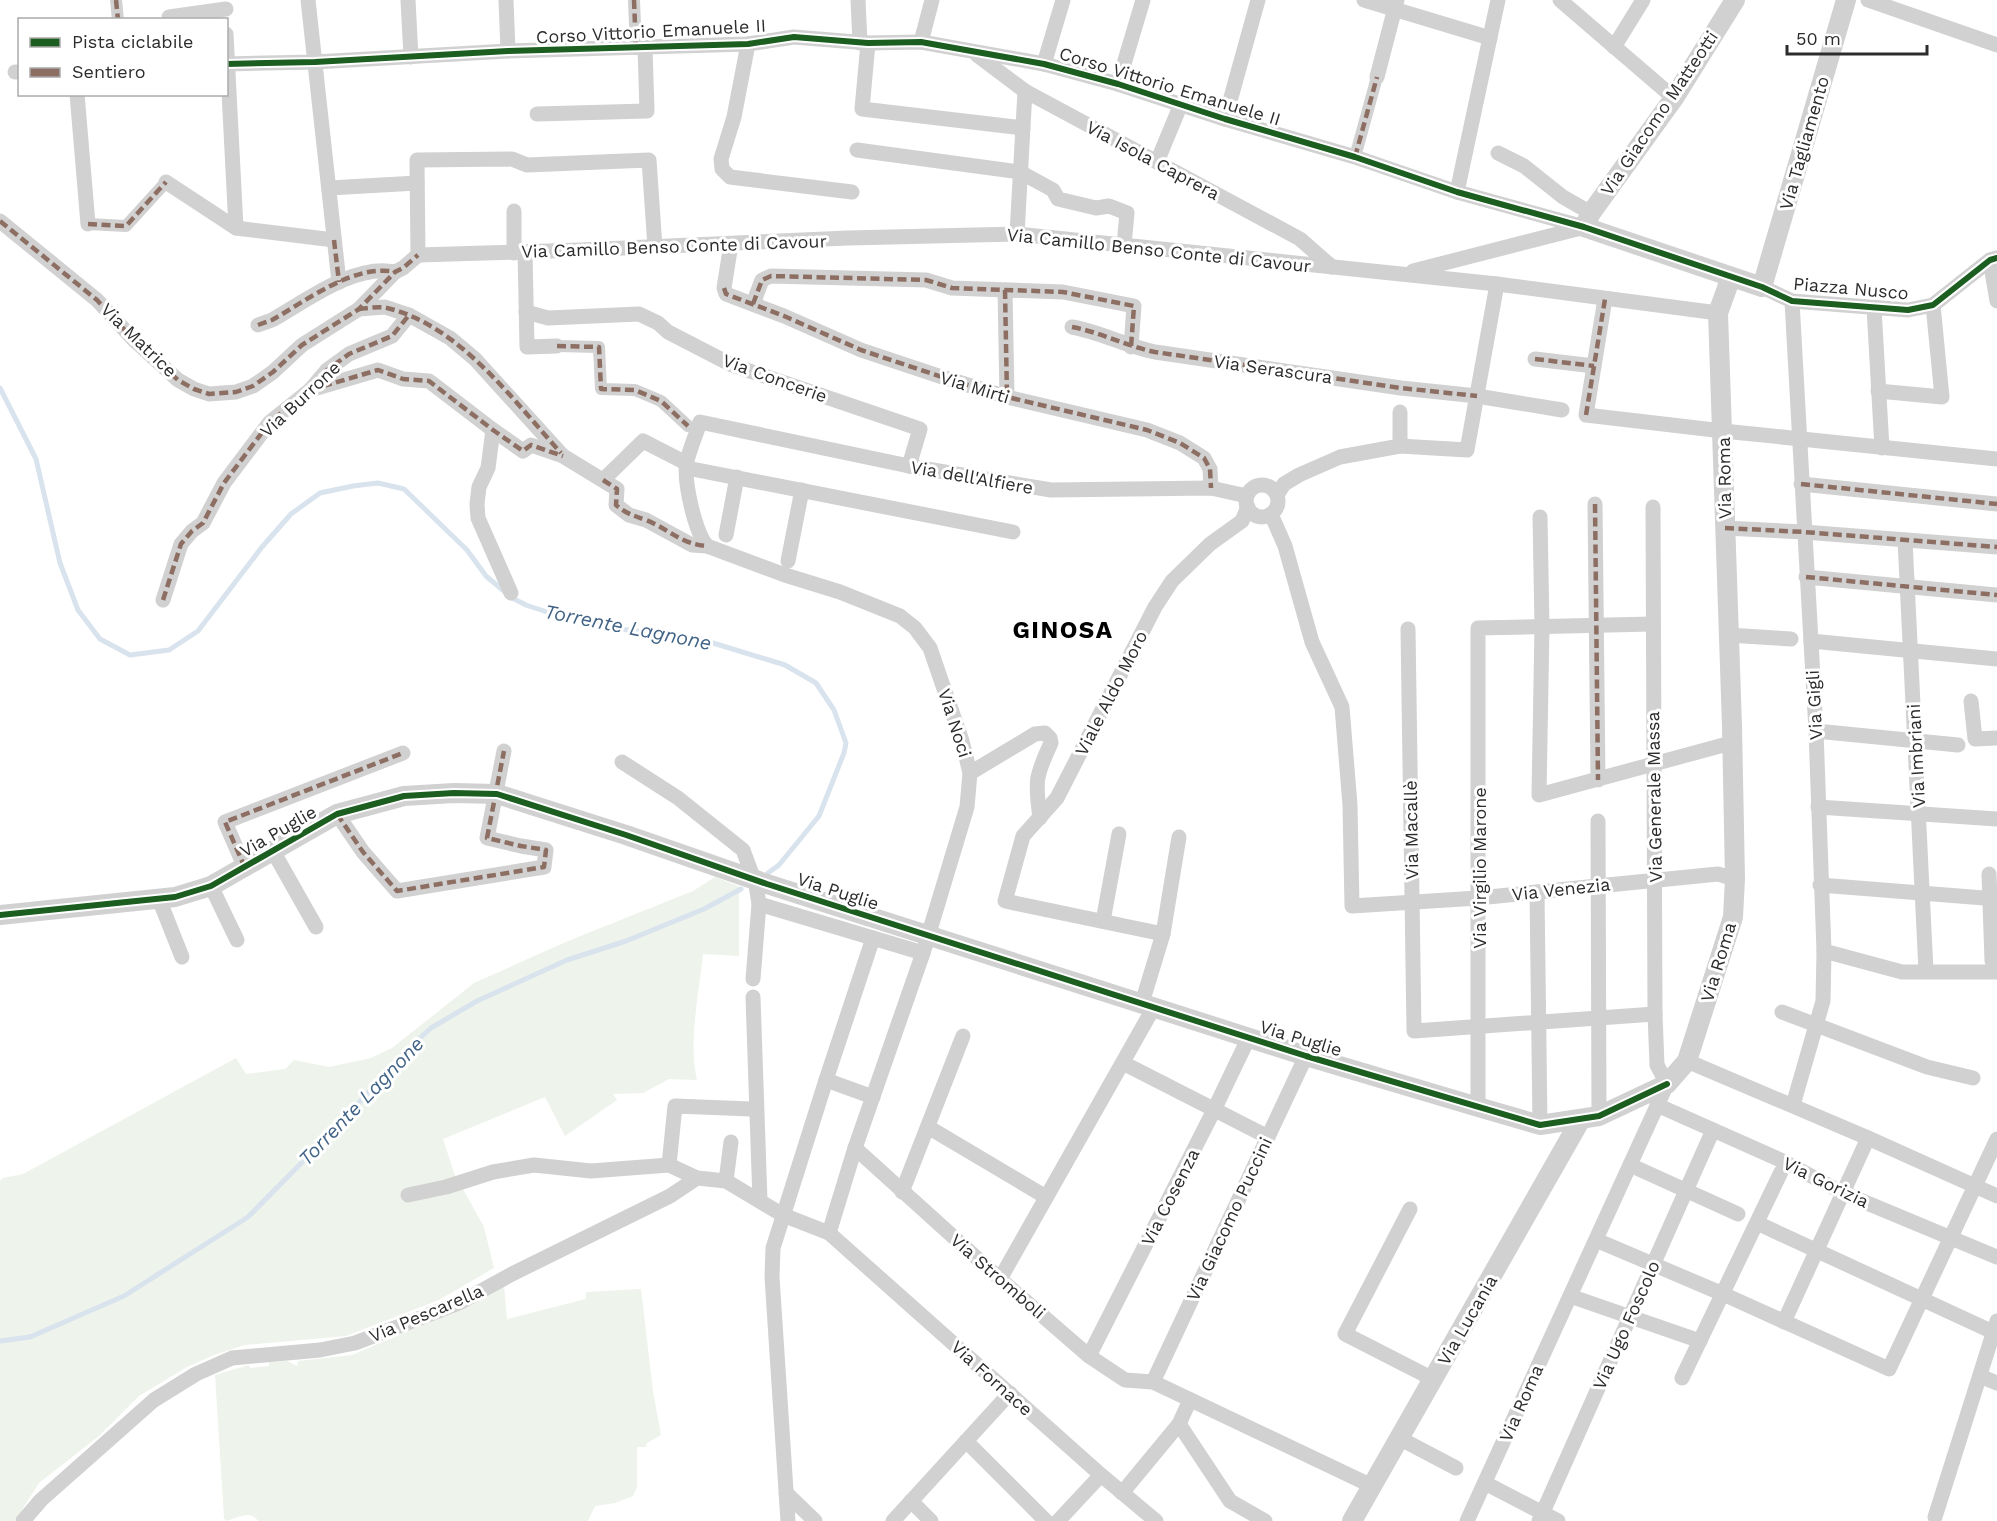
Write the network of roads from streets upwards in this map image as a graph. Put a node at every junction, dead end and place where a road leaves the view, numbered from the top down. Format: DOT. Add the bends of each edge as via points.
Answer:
graph roads {
  1 [pos="116,0"];
  2 [pos="308,0"];
  3 [pos="408,0"];
  4 [pos="506,0"];
  5 [pos="634,0"];
  6 [pos="858,0"];
  7 [pos="932,0"];
  8 [pos="1063,0"];
  9 [pos="1143,0"];
  10 [pos="1258,0"];
  11 [pos="1364,0"];
  12 [pos="1498,0"];
  13 [pos="1560,0"];
  14 [pos="1643,0"];
  15 [pos="1846,0"];
  16 [pos="1868,0"];
  17 [pos="1731,1"];
  18 [pos="1396,5"];
  19 [pos="1574,6"];
  20 [pos="226,9"];
  21 [pos="169,17"];
  22 [pos="118,18"];
  23 [pos="1490,38"];
  24 [pos="921,42"];
  25 [pos="864,43"];
  26 [pos="748,44"];
  27 [pos="1997,45"];
  28 [pos="1614,47"];
  29 [pos="640,49"];
  30 [pos="508,51"];
  31 [pos="975,53"];
  32 [pos="411,57"];
  33 [pos="315,62"];
  34 [pos="228,64"];
  35 [pos="1044,64"];
  36 [pos="1377,77"];
  37 [pos="228,82"];
  38 [pos="1118,84"];
  39 [pos="1025,92"];
  40 [pos="77,96"];
  41 [pos="1674,98"];
  42 [pos="1181,104"];
  43 [pos="537,114"];
  44 [pos="1225,119"];
  45 [pos="1023,128"];
  46 [pos="857,150"];
  47 [pos="1498,153"];
  48 [pos="1354,157"];
  49 [pos="1157,162"];
  50 [pos="1020,172"];
  51 [pos="166,182"];
  52 [pos="417,183"];
  53 [pos="329,188"];
  54 [pos="852,192"];
  55 [pos="1456,192"];
  56 [pos="514,211"];
  57 [pos="1588,220"];
  58 [pos="0,221"];
  59 [pos="88,225"];
  60 [pos="236,228"];
  61 [pos="1017,234"];
  62 [pos="334,240"];
  63 [pos="731,244"];
  64 [pos="1124,245"];
  65 [pos="654,247"];
  66 [pos="519,252"];
  67 [pos="417,255"];
  68 [pos="1994,259"];
  69 [pos="1332,267"];
  70 [pos="399,270"];
  71 [pos="1401,274"];
  72 [pos="1731,277"];
  73 [pos="339,282"];
  74 [pos="1497,284"];
  75 [pos="1762,287"];
  76 [pos="1005,290"];
  77 [pos="1605,299"];
  78 [pos="1792,301"];
  79 [pos="1997,301"];
  80 [pos="753,304"];
  81 [pos="1933,305"];
  82 [pos="1874,308"];
  83 [pos="359,309"];
  84 [pos="526,312"];
  85 [pos="1718,313"];
  86 [pos="409,315"];
  87 [pos="258,325"];
  88 [pos="1072,327"];
  89 [pos="557,346"];
  90 [pos="1131,347"];
  91 [pos="1535,359"];
  92 [pos="1594,366"];
  93 [pos="310,390"];
  94 [pos="1878,391"];
  95 [pos="1477,396"];
  96 [pos="1007,397"];
  97 [pos="1562,410"];
  98 [pos="1401,412"];
  99 [pos="694,424"];
  100 [pos="493,430"];
  101 [pos="1723,431"];
  102 [pos="1799,440"];
  103 [pos="1400,446"];
  104 [pos="1882,448"];
  105 [pos="563,456"];
  106 [pos="1997,459"];
  107 [pos="687,465"];
  108 [pos="909,466"];
  109 [pos="736,477"];
  110 [pos="603,480"];
  111 [pos="1801,484"];
  112 [pos="1211,488"];
  113 [pos="802,490"];
  114 [pos="1277,495"];
  115 [pos="1247,502"];
  116 [pos="1595,504"];
  117 [pos="1997,504"];
  118 [pos="1653,507"];
  119 [pos="1271,514"];
  120 [pos="1540,517"];
  121 [pos="1725,528"];
  122 [pos="1013,532"];
  123 [pos="1804,532"];
  124 [pos="726,535"];
  125 [pos="1905,540"];
  126 [pos="707,546"];
  127 [pos="1997,547"];
  128 [pos="788,561"];
  129 [pos="1806,577"];
  130 [pos="1907,587"];
  131 [pos="511,594"];
  132 [pos="1997,595"];
  133 [pos="164,600"];
  134 [pos="1652,624"];
  135 [pos="1597,625"];
  136 [pos="1542,627"];
  137 [pos="1408,629"];
  138 [pos="1728,635"];
  139 [pos="1791,639"];
  140 [pos="1811,641"];
  141 [pos="1910,650"];
  142 [pos="1997,660"];
  143 [pos="1971,701"];
  144 [pos="1816,731"];
  145 [pos="1997,738"];
  146 [pos="1915,741"];
  147 [pos="1731,743"];
  148 [pos="1958,745"];
  149 [pos="504,751"];
  150 [pos="403,753"];
  151 [pos="622,762"];
  152 [pos="1653,763"];
  153 [pos="970,773"];
  154 [pos="1598,780"];
  155 [pos="496,794"];
  156 [pos="1818,807"];
  157 [pos="1918,813"];
  158 [pos="337,814"];
  159 [pos="1040,818"];
  160 [pos="1997,819"];
  161 [pos="1598,821"];
  162 [pos="1119,834"];
  163 [pos="1179,837"];
  164 [pos="273,851"];
  165 [pos="245,868"];
  166 [pos="1989,874"];
  167 [pos="1656,879"];
  168 [pos="1734,879"];
  169 [pos="1598,885"];
  170 [pos="1820,885"];
  171 [pos="212,886"];
  172 [pos="1538,892"];
  173 [pos="1923,895"];
  174 [pos="1478,898"];
  175 [pos="159,899"];
  176 [pos="1993,899"];
  177 [pos="1412,903"];
  178 [pos="759,904"];
  179 [pos="0,915"];
  180 [pos="1103,921"];
  181 [pos="316,927"];
  182 [pos="1163,934"];
  183 [pos="873,938"];
  184 [pos="237,940"];
  185 [pos="1824,951"];
  186 [pos="923,953"];
  187 [pos="182,957"];
  188 [pos="1995,966"];
  189 [pos="1926,971"];
  190 [pos="753,980"];
  191 [pos="753,997"];
  192 [pos="1148,1005"];
  193 [pos="1782,1012"];
  194 [pos="1655,1014"];
  195 [pos="1599,1018"];
  196 [pos="1540,1022"];
  197 [pos="1817,1025"];
  198 [pos="1479,1026"];
  199 [pos="963,1036"];
  200 [pos="1249,1037"];
  201 [pos="1306,1056"];
  202 [pos="1687,1061"];
  203 [pos="1123,1063"];
  204 [pos="1973,1078"];
  205 [pos="826,1080"];
  206 [pos="1667,1084"];
  207 [pos="873,1097"];
  208 [pos="1657,1105"];
  209 [pos="1793,1105"];
  210 [pos="1478,1107"];
  211 [pos="751,1109"];
  212 [pos="1214,1110"];
  213 [pos="1590,1118"];
  214 [pos="1540,1125"];
  215 [pos="928,1127"];
  216 [pos="1713,1130"];
  217 [pos="1268,1137"];
  218 [pos="1869,1138"];
  219 [pos="1997,1139"];
  220 [pos="731,1142"];
  221 [pos="855,1148"];
  222 [pos="669,1165"];
  223 [pos="1630,1165"];
  224 [pos="1781,1172"];
  225 [pos="698,1178"];
  226 [pos="726,1181"];
  227 [pos="1976,1187"];
  228 [pos="1686,1190"];
  229 [pos="902,1192"];
  230 [pos="1843,1193"];
  231 [pos="408,1195"];
  232 [pos="1997,1196"];
  233 [pos="1046,1197"];
  234 [pos="760,1201"];
  235 [pos="1410,1209"];
  236 [pos="1738,1214"];
  237 [pos="783,1215"];
  238 [pos="1757,1223"];
  239 [pos="829,1233"];
  240 [pos="1951,1239"];
  241 [pos="1596,1240"];
  242 [pos="1817,1250"];
  243 [pos="1997,1257"];
  244 [pos="1653,1264"];
  245 [pos="1000,1279"];
  246 [pos="1723,1294"];
  247 [pos="1570,1296"];
  248 [pos="1923,1298"];
  249 [pos="1630,1317"];
  250 [pos="1784,1322"];
  251 [pos="1995,1326"];
  252 [pos="1700,1341"];
  253 [pos="1089,1356"];
  254 [pos="1980,1376"];
  255 [pos="1682,1378"];
  256 [pos="1433,1379"];
  257 [pos="1153,1382"];
  258 [pos="1997,1383"];
  259 [pos="1010,1393"];
  260 [pos="1190,1400"];
  261 [pos="1179,1424"];
  262 [pos="1399,1438"];
  263 [pos="966,1442"];
  264 [pos="1456,1468"];
  265 [pos="1101,1475"];
  266 [pos="1485,1484"];
  267 [pos="1372,1486"];
  268 [pos="786,1493"];
  269 [pos="1122,1493"];
  270 [pos="911,1501"];
  271 [pos="1540,1517"];
  272 [pos="1935,1517"];
  273 [pos="23,1521"];
  274 [pos="788,1521"];
  275 [pos="815,1521"];
  276 [pos="893,1521"];
  277 [pos="931,1521"];
  278 [pos="1046,1521"];
  279 [pos="1058,1521"];
  280 [pos="1156,1521"];
  281 [pos="1265,1521"];
  282 [pos="1352,1521"];
  283 [pos="1467,1521"];
  284 [pos="1558,1521"];
  1 -- 22 [label="street"];
  2 -- 33 [label="street"];
  3 -- 32 [label="street"];
  4 -- 30 [label="street"];
  5 -- 29 [label="street"];
  6 -- 25 [label="street"];
  7 -- 24 [label="street"];
  8 -- 35 [label="street"];
  9 -- 38 [label="street"];
  10 -- 44 [label="street"];
  11 -- 18 [label="street"];
  12 -- 23 [label="street"];
  13 -- 19 [label="street"];
  14 -- 28 [label="street"];
  15 -- 75 [label="street, Via Tagliamento"];
  16 -- 27 [label="street"];
  17 -- 41 [label="street, Via Giacomo Matteotti"];
  18 -- 23 [label="street"];
  18 -- 36 [label="street"];
  19 -- 28 [label="street"];
  20 -- 21 [label="street"];
  23 -- 55 [label="street"];
  24 -- 25 [label="street, Corso Vittorio Emanuele II"];
  24 -- 31 [label="street, Corso Vittorio Emanuele II"];
  25 -- 26 [label="street, Corso Vittorio Emanuele II" via="795,37"];
  25 -- 45 [label="street" via="862,108"];
  26 -- 29 [label="street, Corso Vittorio Emanuele II"];
  26 -- 54 [label="street" via="734,117 721,159 722,169 730,177"];
  28 -- 41 [label="street"];
  29 -- 30 [label="street, Corso Vittorio Emanuele II"];
  29 -- 43 [label="street" via="647,111"];
  30 -- 32 [label="street, Corso Vittorio Emanuele II"];
  31 -- 35 [label="street, Corso Vittorio Emanuele II"];
  31 -- 39 [label="street, Via Isola Caprera"];
  32 -- 33 [label="street, Corso Vittorio Emanuele II"];
  33 -- 34 [label="street, Corso Vittorio Emanuele II"];
  33 -- 53 [label="street"];
  35 -- 38 [label="street, Corso Vittorio Emanuele II"];
  36 -- 48 [label="street"];
  37 -- 60 [label="street"];
  38 -- 42 [label="street, Corso Vittorio Emanuele II"];
  39 -- 45 [label="street"];
  39 -- 49 [label="street, Via Isola Caprera"];
  40 -- 59 [label="street"];
  41 -- 57 [label="street, Via Giacomo Matteotti"];
  42 -- 44 [label="street, Corso Vittorio Emanuele II"];
  42 -- 49 [label="street"];
  44 -- 48 [label="street, Corso Vittorio Emanuele II"];
  45 -- 50 [label="street"];
  46 -- 50 [label="street"];
  47 -- 57 [label="street" via="1524,166"];
  48 -- 55 [label="street, Corso Vittorio Emanuele II"];
  49 -- 69 [label="street, Via Isola Caprera" via="1300,239"];
  50 -- 61 [label="street"];
  50 -- 64 [label="street" via="1053,190 1058,199 1096,208 1109,206 1127,213"];
  51 -- 59 [label="street" via="126,226"];
  51 -- 60 [label="street"];
  52 -- 53 [label="street"];
  52 -- 65 [label="street" via="417,160 512,159 527,165 649,160"];
  52 -- 67 [label="street"];
  53 -- 62 [label="street"];
  55 -- 57 [label="street, Corso Vittorio Emanuele II"];
  56 -- 66 [label="street"];
  57 -- 71 [label="street"];
  57 -- 72 [label="street, Corso Vittorio Emanuele II"];
  58 -- 83 [label="street, Via Matrice" via="98,300 178,380 209,394 236,393 254,386 302,345"];
  60 -- 62 [label="street"];
  61 -- 63 [label="street, Via Camillo Benso Conte di Cavour"];
  61 -- 64 [label="street, Via Camillo Benso Conte di Cavour"];
  62 -- 73 [label="street"];
  63 -- 65 [label="street, Via Camillo Benso Conte di Cavour"];
  63 -- 80 [label="street, Via Mirti" via="726,294"];
  64 -- 69 [label="street, Via Camillo Benso Conte di Cavour"];
  65 -- 66 [label="street, Via Camillo Benso Conte di Cavour"];
  66 -- 67 [label="street, Via Camillo Benso Conte di Cavour"];
  66 -- 84 [label="street"];
  67 -- 70 [label="street, Via Matrice"];
  68 -- 79 [label="street"];
  68 -- 81 [label="street, Piazza Nusco"];
  69 -- 71 [label="street, Via Camillo Benso Conte di Cavour"];
  70 -- 73 [label="street" via="357,273"];
  70 -- 83 [label="street, Via Matrice"];
  71 -- 74 [label="street, Via Camillo Benso Conte di Cavour"];
  72 -- 75 [label="street, Corso Vittorio Emanuele II"];
  72 -- 85 [label="street"];
  73 -- 87 [label="street"];
  74 -- 77 [label="street, Via Camillo Benso Conte di Cavour"];
  74 -- 95 [label="street"];
  75 -- 78 [label="street, Piazza Nusco"];
  76 -- 80 [label="street" via="952,288 926,280 771,276 762,280"];
  76 -- 90 [label="street" via="1063,292 1134,306"];
  76 -- 96 [label="street"];
  77 -- 85 [label="street, Via Camillo Benso Conte di Cavour"];
  77 -- 92 [label="street"];
  78 -- 82 [label="street, Piazza Nusco"];
  78 -- 102 [label="street, Via Gigli"];
  80 -- 96 [label="street, Via Mirti" via="861,351"];
  81 -- 82 [label="street, Piazza Nusco" via="1908,310"];
  81 -- 94 [label="street" via="1942,397"];
  82 -- 94 [label="street"];
  83 -- 86 [label="street" via="385,307"];
  84 -- 89 [label="street" via="527,346"];
  84 -- 108 [label="street, Via Concerie" via="548,318 639,314 732,365 920,429"];
  85 -- 101 [label="street, Via Roma"];
  86 -- 93 [label="street, Via Burrone" via="392,336 349,354 327,370"];
  86 -- 105 [label="street" via="450,338 475,359"];
  88 -- 90 [label="street, Via Serascura"];
  89 -- 99 [label="street" via="598,347 601,389 635,390 661,401"];
  90 -- 95 [label="street, Via Serascura"];
  91 -- 92 [label="street"];
  92 -- 101 [label="street" via="1586,415"];
  93 -- 100 [label="street" via="378,370 403,379 429,381"];
  93 -- 133 [label="street, Via Burrone" via="270,422 224,483 203,523 181,544"];
  94 -- 104 [label="street"];
  95 -- 97 [label="street, Via Serascura"];
  95 -- 103 [label="street" via="1467,450"];
  96 -- 112 [label="street, Via Mirti" via="1147,430 1180,443 1204,458 1210,469"];
  98 -- 103 [label="street"];
  99 -- 107 [label="street"];
  99 -- 108 [label="street, Via dell'Alfiere"];
  100 -- 105 [label="street" via="523,451 531,445"];
  100 -- 131 [label="street" via="488,468 479,487 478,518"];
  101 -- 102 [label="street"];
  101 -- 121 [label="street, Via Roma"];
  102 -- 104 [label="street"];
  102 -- 111 [label="street, Via Gigli"];
  103 -- 114 [label="street" via="1340,457 1284,484"];
  104 -- 106 [label="street"];
  105 -- 110 [label="street"];
  107 -- 109 [label="street"];
  107 -- 110 [label="street" via="643,441"];
  107 -- 126 [label="street" via="700,538"];
  108 -- 112 [label="street, Via dell'Alfiere" via="1051,490"];
  109 -- 113 [label="street"];
  109 -- 124 [label="street"];
  110 -- 126 [label="street, Via Noci" via="617,489 616,505 629,515 692,545"];
  111 -- 117 [label="street"];
  111 -- 123 [label="street, Via Gigli"];
  112 -- 115 [label="street, Via dell'Alfiere"];
  113 -- 122 [label="street"];
  113 -- 128 [label="street"];
  114 -- 115 [label="street" via="1262,485 1252,488"];
  114 -- 119 [label="street" via="1277,506"];
  115 -- 119 [label="street" via="1254,514"];
  115 -- 159 [label="street, Viale Aldo Moro" via="1242,521 1209,544 1172,580 1057,798"];
  116 -- 135 [label="street"];
  118 -- 134 [label="street, Via Generale Massa"];
  119 -- 177 [label="street, Via Venezia" via="1285,546 1312,642 1342,707 1350,805 1352,906"];
  120 -- 136 [label="street"];
  121 -- 123 [label="street"];
  121 -- 138 [label="street, Via Roma"];
  123 -- 125 [label="street"];
  123 -- 129 [label="street, Via Gigli"];
  125 -- 127 [label="street"];
  125 -- 130 [label="street, Via Imbriani"];
  126 -- 153 [label="street, Via Noci" via="840,592 900,616 915,628 930,648 963,741"];
  129 -- 130 [label="street"];
  129 -- 140 [label="street, Via Gigli"];
  130 -- 132 [label="street"];
  130 -- 141 [label="street, Via Imbriani"];
  134 -- 135 [label="street"];
  134 -- 152 [label="street, Via Generale Massa"];
  135 -- 136 [label="street"];
  135 -- 154 [label="street"];
  136 -- 154 [label="street" via="1539,795"];
  136 -- 174 [label="street, Via Virgilio Marone" via="1478,628"];
  137 -- 177 [label="street, Via Macallè"];
  138 -- 139 [label="street"];
  138 -- 147 [label="street, Via Roma"];
  140 -- 141 [label="street"];
  140 -- 144 [label="street, Via Gigli"];
  141 -- 142 [label="street"];
  141 -- 146 [label="street, Via Imbriani"];
  143 -- 145 [label="street" via="1975,739"];
  144 -- 146 [label="street"];
  144 -- 156 [label="street, Via Gigli"];
  146 -- 148 [label="street"];
  146 -- 157 [label="street, Via Imbriani"];
  147 -- 152 [label="street"];
  147 -- 168 [label="street, Via Roma"];
  149 -- 155 [label="street"];
  150 -- 165 [label="street" via="225,822"];
  151 -- 178 [label="street" via="678,798 742,850"];
  152 -- 154 [label="street"];
  152 -- 167 [label="street, Via Generale Massa"];
  153 -- 159 [label="street" via="1035,734 1045,734 1051,743 1037,778"];
  153 -- 186 [label="street, Via Noci" via="967,807"];
  155 -- 158 [label="street, Via Puglie" via="404,796"];
  155 -- 158 [label="street" via="487,837 546,850 544,867 397,891"];
  155 -- 192 [label="street, Via Puglie"];
  156 -- 157 [label="street"];
  156 -- 170 [label="street, Via Gigli"];
  157 -- 160 [label="street"];
  157 -- 173 [label="street, Via Imbriani"];
  158 -- 164 [label="street, Via Puglie"];
  159 -- 180 [label="street, Viale Aldo Moro" via="1023,836 1005,901"];
  161 -- 169 [label="street"];
  162 -- 180 [label="street"];
  163 -- 182 [label="street"];
  164 -- 165 [label="street, Via Puglie"];
  164 -- 181 [label="street"];
  165 -- 171 [label="street, Via Puglie"];
  166 -- 176 [label="street"];
  167 -- 168 [label="street, Via Venezia" via="1718,874"];
  167 -- 169 [label="street, Via Venezia"];
  167 -- 194 [label="street, Via Generale Massa"];
  168 -- 202 [label="street, Via Roma" via="1733,917"];
  169 -- 172 [label="street, Via Venezia"];
  169 -- 195 [label="street"];
  170 -- 173 [label="street"];
  170 -- 185 [label="street, Via Gigli"];
  171 -- 175 [label="street, Via Puglie"];
  171 -- 184 [label="street"];
  172 -- 174 [label="street, Via Venezia"];
  172 -- 196 [label="street"];
  173 -- 176 [label="street"];
  173 -- 189 [label="street, Via Imbriani"];
  174 -- 177 [label="street, Via Venezia"];
  174 -- 198 [label="street, Via Virgilio Marone"];
  175 -- 179 [label="street, Via Puglie"];
  175 -- 187 [label="street"];
  176 -- 188 [label="street"];
  177 -- 198 [label="street, Via Macallè" via="1414,1031"];
  178 -- 183 [label="street"];
  178 -- 190 [label="street"];
  180 -- 182 [label="street"];
  182 -- 192 [label="street"];
  183 -- 186 [label="street"];
  183 -- 205 [label="street"];
  185 -- 189 [label="street" via="1902,972"];
  185 -- 197 [label="street, Via Gigli" via="1823,1001"];
  186 -- 207 [label="street, Via Noci"];
  188 -- 189 [label="street"];
  191 -- 234 [label="street"];
  192 -- 200 [label="street, Via Puglie"];
  192 -- 203 [label="street"];
  193 -- 197 [label="street"];
  194 -- 195 [label="street"];
  194 -- 206 [label="street, Via Generale Massa" via="1657,1065"];
  195 -- 196 [label="street"];
  195 -- 213 [label="street"];
  196 -- 198 [label="street"];
  196 -- 214 [label="street"];
  197 -- 204 [label="street" via="1927,1067"];
  197 -- 209 [label="street, Via Gigli"];
  198 -- 210 [label="street, Via Virgilio Marone"];
  199 -- 215 [label="street"];
  200 -- 201 [label="street, Via Puglie"];
  200 -- 212 [label="street, Via Cosenza"];
  201 -- 210 [label="street, Via Puglie"];
  201 -- 217 [label="street, Via Giacomo Puccini"];
  202 -- 206 [label="street, Via Roma"];
  202 -- 209 [label="street"];
  203 -- 212 [label="street"];
  203 -- 233 [label="street"];
  205 -- 207 [label="street"];
  205 -- 237 [label="street"];
  206 -- 208 [label="street, Via Roma"];
  206 -- 213 [label="street, Via Puglie"];
  207 -- 221 [label="street, Via Noci"];
  208 -- 216 [label="street, Via Gorizia"];
  208 -- 223 [label="street, Via Roma"];
  209 -- 218 [label="street"];
  210 -- 214 [label="street, Via Puglie"];
  211 -- 222 [label="street" via="675,1106"];
  212 -- 217 [label="street"];
  212 -- 253 [label="street, Via Cosenza"];
  213 -- 214 [label="street, Via Puglie"];
  213 -- 256 [label="street, Via Lucania"];
  215 -- 229 [label="street"];
  215 -- 233 [label="street"];
  216 -- 228 [label="street, Via Ugo Foscolo"];
  216 -- 230 [label="street, Via Gorizia"];
  217 -- 257 [label="street, Via Giacomo Puccini"];
  218 -- 227 [label="street"];
  218 -- 230 [label="street"];
  219 -- 227 [label="street"];
  220 -- 226 [label="street"];
  221 -- 229 [label="street, Via Stromboli"];
  221 -- 239 [label="street, Via Noci"];
  222 -- 225 [label="street"];
  222 -- 231 [label="street" via="591,1171 534,1165"];
  223 -- 228 [label="street"];
  223 -- 241 [label="street, Via Roma"];
  224 -- 238 [label="street"];
  225 -- 226 [label="street"];
  225 -- 273 [label="street, Via Pescarella" via="461,1302 355,1343 232,1358 172,1388 92,1454"];
  226 -- 234 [label="street"];
  227 -- 232 [label="street"];
  227 -- 240 [label="street"];
  228 -- 236 [label="street"];
  228 -- 244 [label="street, Via Ugo Foscolo"];
  229 -- 245 [label="street, Via Stromboli"];
  230 -- 240 [label="street, Via Gorizia"];
  230 -- 242 [label="street"];
  233 -- 245 [label="street"];
  234 -- 237 [label="street"];
  235 -- 256 [label="street" via="1345,1334"];
  237 -- 239 [label="street"];
  237 -- 268 [label="street" via="773,1248 772,1277"];
  238 -- 242 [label="street"];
  238 -- 246 [label="street"];
  239 -- 259 [label="street, Via Fornace"];
  240 -- 243 [label="street, Via Gorizia"];
  240 -- 248 [label="street"];
  241 -- 244 [label="street"];
  241 -- 247 [label="street, Via Roma"];
  242 -- 248 [label="street"];
  242 -- 250 [label="street"];
  244 -- 246 [label="street"];
  244 -- 249 [label="street, Via Ugo Foscolo"];
  245 -- 253 [label="street, Via Stromboli"];
  246 -- 250 [label="street"];
  246 -- 252 [label="street"];
  247 -- 249 [label="street"];
  247 -- 266 [label="street, Via Roma"];
  248 -- 250 [label="street" via="1889,1369"];
  248 -- 251 [label="street"];
  249 -- 252 [label="street"];
  249 -- 271 [label="street, Via Ugo Foscolo"];
  251 -- 254 [label="street"];
  252 -- 255 [label="street"];
  253 -- 257 [label="street, Via Stromboli" via="1125,1380"];
  254 -- 258 [label="street"];
  254 -- 272 [label="street"];
  256 -- 262 [label="street, Via Lucania"];
  257 -- 260 [label="street"];
  259 -- 263 [label="street"];
  259 -- 265 [label="street, Via Fornace"];
  260 -- 261 [label="street"];
  260 -- 267 [label="street"];
  261 -- 269 [label="street"];
  261 -- 281 [label="street" via="1230,1501"];
  262 -- 264 [label="street"];
  262 -- 267 [label="street, Via Lucania"];
  263 -- 270 [label="street"];
  263 -- 278 [label="street"];
  265 -- 269 [label="street, Via Fornace"];
  265 -- 279 [label="street"];
  266 -- 271 [label="street"];
  266 -- 283 [label="street, Via Roma"];
  267 -- 282 [label="street, Via Lucania"];
  268 -- 274 [label="street"];
  268 -- 275 [label="street"];
  269 -- 280 [label="street, Via Fornace"];
  270 -- 276 [label="street"];
  270 -- 277 [label="street"];
  271 -- 284 [label="street"];
}
